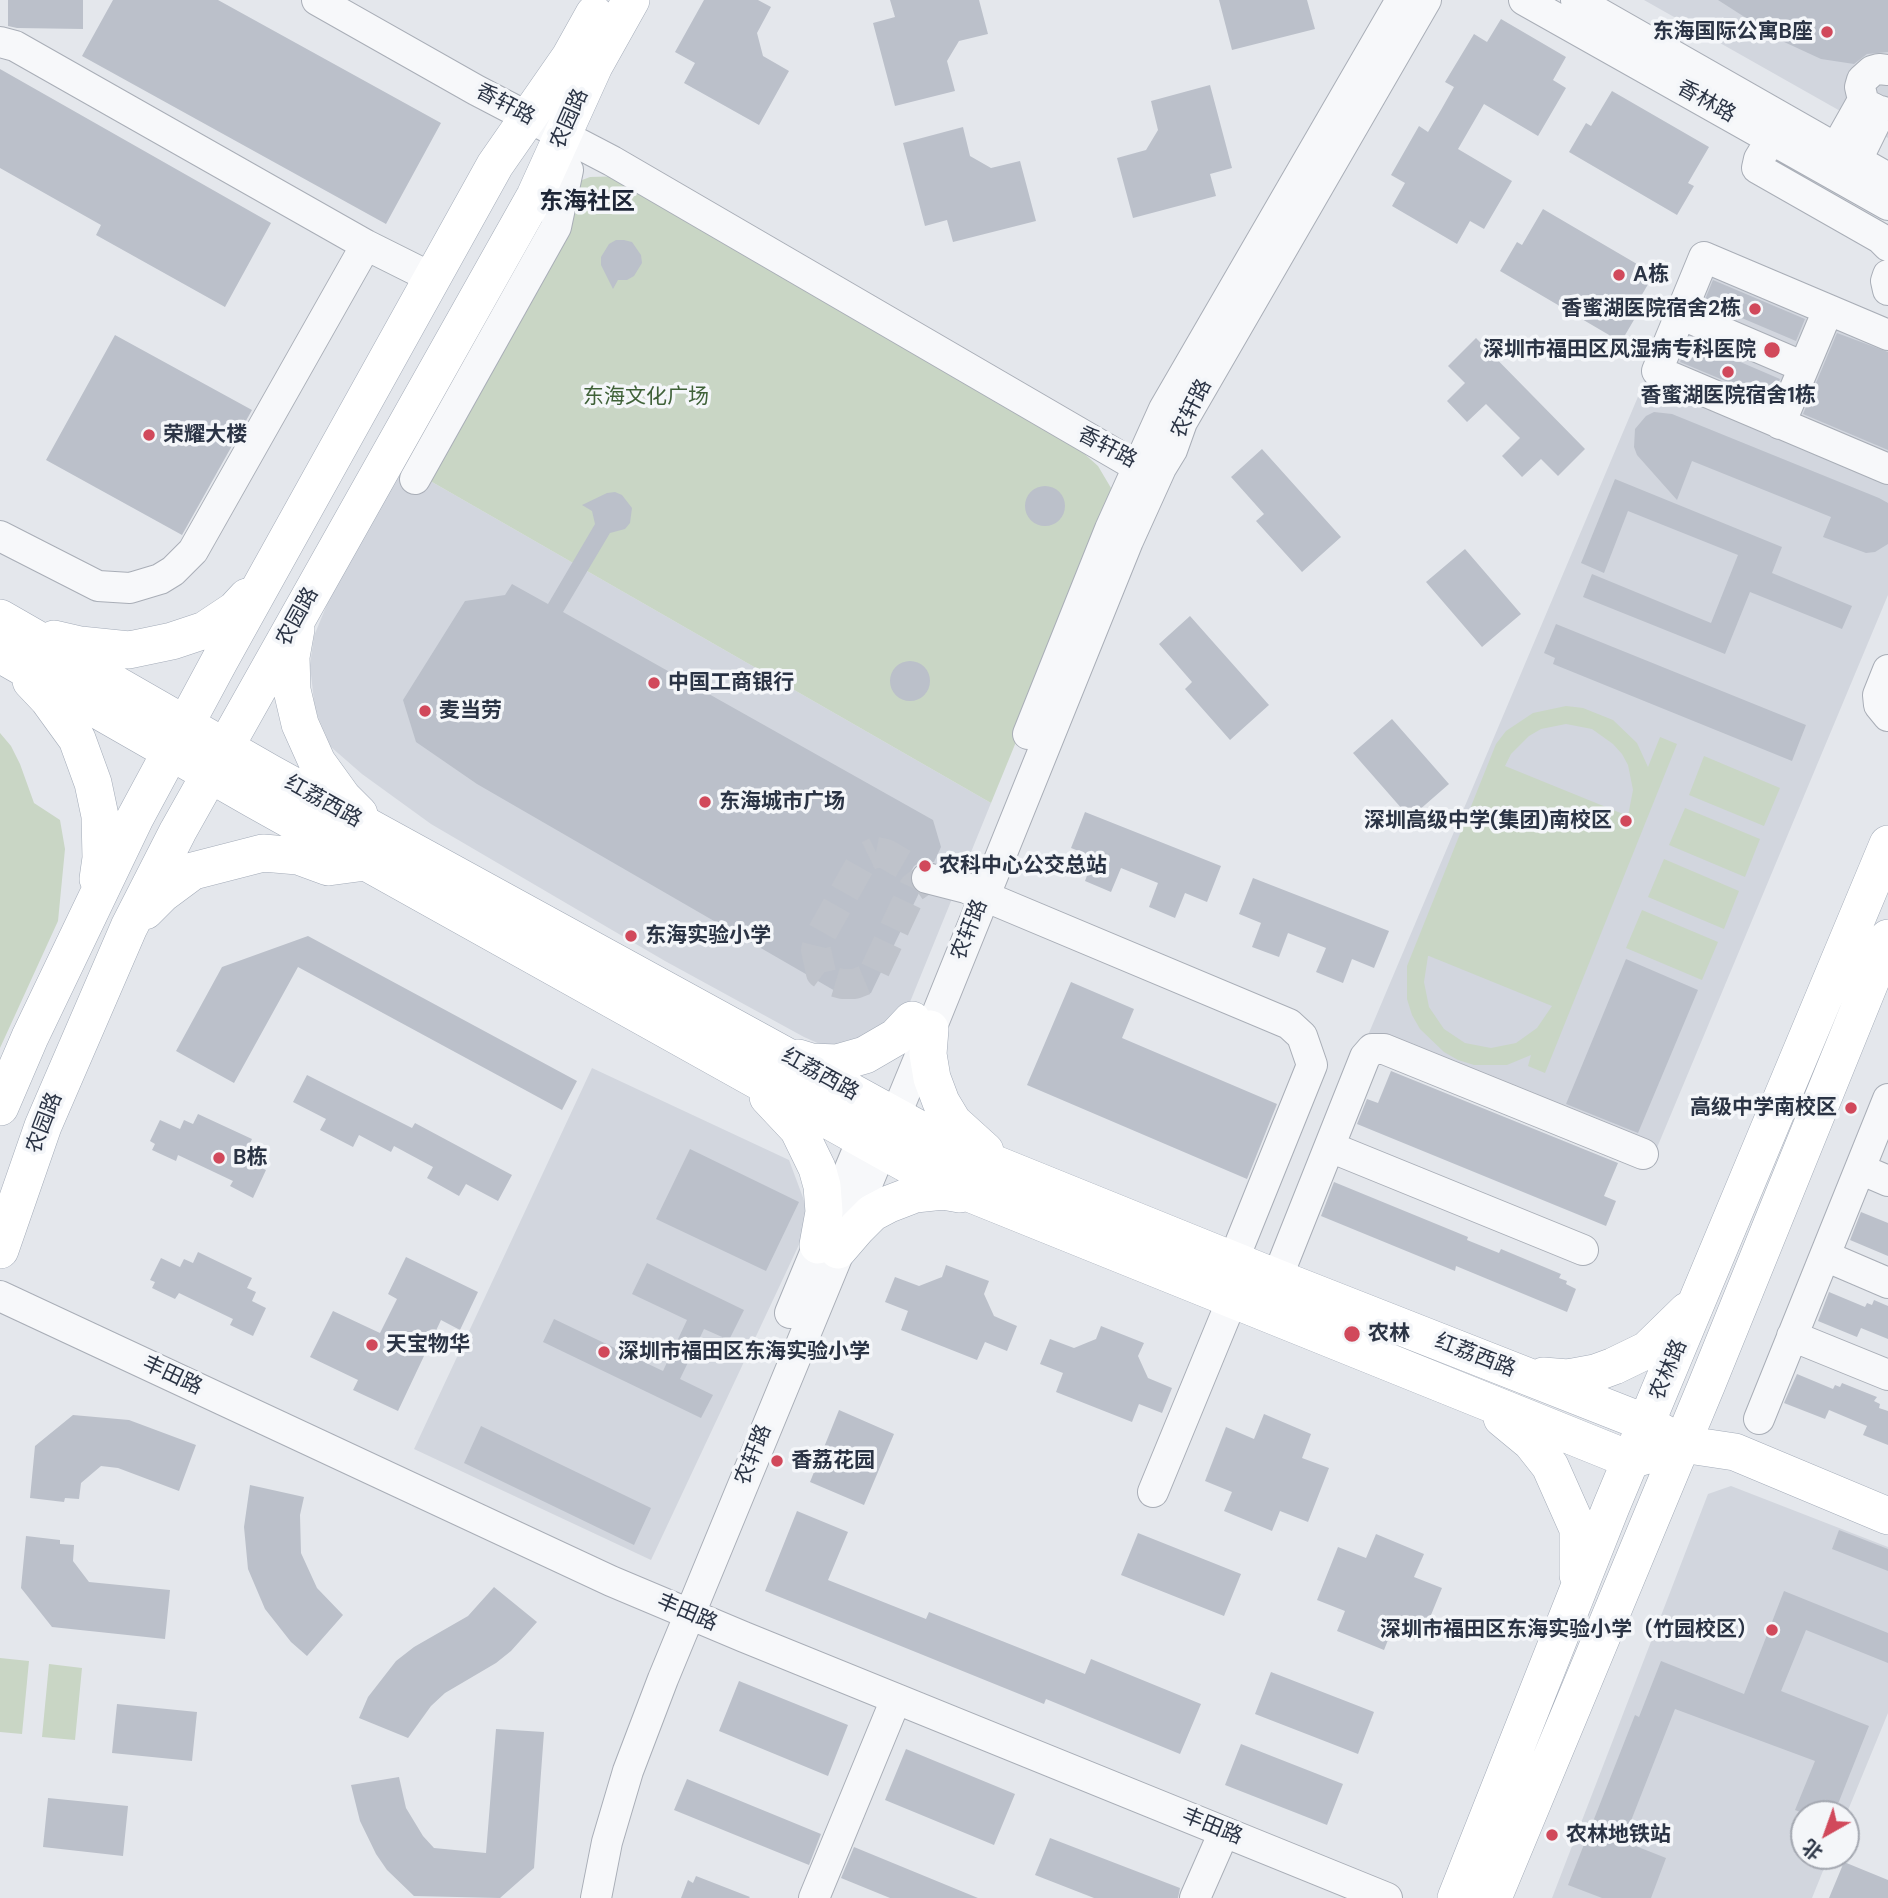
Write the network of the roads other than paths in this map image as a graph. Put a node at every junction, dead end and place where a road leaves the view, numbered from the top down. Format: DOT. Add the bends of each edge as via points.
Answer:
graph roads {
  1 [pos="317,0"];
  2 [pos="356,0"];
  3 [pos="602,0"];
  4 [pos="631,0"];
  5 [pos="1401,0"];
  6 [pos="1426,0"];
  7 [pos="1524,0"];
  8 [pos="1576,0"];
  9 [pos="0,42"];
  10 [pos="1888,70"];
  11 [pos="1877,107"];
  12 [pos="552,124"];
  13 [pos="1777,128"];
  14 [pos="1843,161"];
  15 [pos="1888,178"];
  16 [pos="1888,205"];
  17 [pos="366,245"];
  18 [pos="1888,246"];
  19 [pos="1888,275"];
  20 [pos="432,278"];
  21 [pos="1888,290"];
  22 [pos="1828,310"];
  23 [pos="1681,314"];
  24 [pos="1888,335"];
  25 [pos="1804,367"];
  26 [pos="1780,424"];
  27 [pos="1148,461"];
  28 [pos="1888,469"];
  29 [pos="415,479"];
  30 [pos="0,536"];
  31 [pos="267,576"];
  32 [pos="298,617"];
  33 [pos="9,641"];
  34 [pos="1888,670"];
  35 [pos="1855,708"];
  36 [pos="1888,718"];
  37 [pos="178,738"];
  38 [pos="218,760"];
  39 [pos="1888,844"];
  40 [pos="371,847"];
  41 [pos="927,878"];
  42 [pos="975,892"];
  43 [pos="94,901"];
  44 [pos="129,927"];
  45 [pos="1888,938"];
  46 [pos="1879,987"];
  47 [pos="921,1024"];
  48 [pos="782,1054"];
  49 [pos="735,1068"];
  50 [pos="1888,1100"];
  51 [pos="0,1107"];
  52 [pos="886,1110"];
  53 [pos="871,1144"];
  54 [pos="1329,1147"];
  55 [pos="1643,1154"];
  56 [pos="1860,1169"];
  57 [pos="1021,1174"];
  58 [pos="1888,1181"];
  59 [pos="975,1196"];
  60 [pos="828,1248"];
  61 [pos="0,1250"];
  62 [pos="1583,1250"];
  63 [pos="1825,1256"];
  64 [pos="1233,1261"];
  65 [pos="1277,1278"];
  66 [pos="1888,1283"];
  67 [pos="1702,1291"];
  68 [pos="0,1296"];
  69 [pos="1232,1300"];
  70 [pos="1792,1336"];
  71 [pos="1504,1367"];
  72 [pos="1888,1375"];
  73 [pos="1469,1396"];
  74 [pos="1759,1419"];
  75 [pos="1646,1423"];
  76 [pos="1682,1444"];
  77 [pos="1630,1460"];
  78 [pos="1153,1492"];
  79 [pos="1888,1516"];
  80 [pos="1574,1603"];
  81 [pos="680,1610"];
  82 [pos="896,1699"];
  83 [pos="1224,1832"];
  84 [pos="577,1898"];
  85 [pos="596,1898"];
  86 [pos="814,1898"];
  87 [pos="1195,1898"];
  88 [pos="1387,1898"];
  89 [pos="1457,1898"];
  90 [pos="1493,1898"];
  1 -- 12 [label="street, 香轩路"];
  2 -- 12 [label="street, 香轩路"];
  3 -- 12 [label="main road, 农园路" via="570,57"];
  4 -- 12 [label="main road, 农园路" via="594,66"];
  5 -- 27 [label="street, 农轩路" via="1164,409"];
  6 -- 27 [label="street, 农轩路" via="1182,422 1172,450"];
  7 -- 13 [label="street, 香林路"];
  8 -- 13 [label="street, 香林路"];
  9 -- 17 [label="street" via="15,46"];
  10 -- 11 [label="street" via="1867,74 1860,87"];
  11 -- 14 [label="street"];
  12 -- 20 [label="main road, 农园路" via="495,165"];
  12 -- 27 [label="street, 香轩路"];
  12 -- 29 [label="street" via="568,170 556,228"];
  12 -- 32 [label="main road, 农园路" via="535,196"];
  13 -- 14 [label="street, 香林路"];
  13 -- 18 [label="street" via="1757,168"];
  14 -- 15 [label="street, 香林路"];
  14 -- 16 [label="street, 香林路"];
  17 -- 20 [label="street"];
  17 -- 30 [label="street" via="197,545 173,571 131,588 98,586"];
  19 -- 21 [label="street"];
  20 -- 31 [label="main road, 农园路"];
  22 -- 23 [label="street" via="1704,257"];
  22 -- 24 [label="street"];
  22 -- 25 [label="street"];
  23 -- 25 [label="street"];
  23 -- 26 [label="street" via="1657,371"];
  25 -- 26 [label="street"];
  26 -- 28 [label="street"];
  27 -- 42 [label="street, 农轩路" via="1128,541"];
  31 -- 33 [label="main road" via="235,610 205,630 172,642 129,650"];
  31 -- 37 [label="main road, 农园路"];
  32 -- 38 [label="main road, 农园路"];
  32 -- 40 [label="main road" via="291,657 300,724 317,762"];
  33 -- 37 [label="main road, 红荔西路"];
  33 -- 43 [label="main road" via="77,740 93,783 101,858"];
  34 -- 36 [label="street" via="1878,695"];
  35 -- 36 [label="street"];
  37 -- 38 [label="main road, 红荔西路"];
  37 -- 43 [label="main road, 农园路"];
  38 -- 40 [label="main road, 红荔西路"];
  38 -- 44 [label="main road, 农园路"];
  39 -- 67 [label="main road, 农林路"];
  40 -- 44 [label="main road" via="328,867 298,856 263,853 193,871"];
  40 -- 48 [label="main road, 红荔西路"];
  40 -- 49 [label="main road, 红荔西路"];
  41 -- 42 [label="street"];
  42 -- 47 [label="street, 农轩路"];
  42 -- 64 [label="street" via="1289,1024 1303,1036 1312,1065"];
  43 -- 51 [label="main road, 农园路"];
  44 -- 61 [label="main road, 农园路" via="43,1126"];
  45 -- 46 [label="main road, 农林路"];
  46 -- 76 [label="main road, 农林路"];
  47 -- 48 [label="main road" via="865,1055 837,1063"];
  47 -- 52 [label="street, 农轩路"];
  47 -- 57 [label="main road" via="932,1078 953,1122 981,1148"];
  48 -- 52 [label="main road, 红荔西路"];
  49 -- 53 [label="main road, 红荔西路"];
  49 -- 60 [label="main road" via="798,1129 822,1186"];
  50 -- 56 [label="street"];
  52 -- 53 [label="street, 农轩路"];
  52 -- 57 [label="main road, 红荔西路" via="948,1145"];
  53 -- 59 [label="main road, 红荔西路" via="934,1180"];
  53 -- 60 [label="street, 农轩路"];
  54 -- 55 [label="street" via="1365,1057 1378,1048"];
  54 -- 62 [label="street"];
  54 -- 65 [label="street"];
  56 -- 58 [label="street"];
  56 -- 63 [label="street"];
  57 -- 64 [label="main road, 红荔西路"];
  59 -- 60 [label="main road" via="943,1191 915,1194 872,1213"];
  59 -- 69 [label="main road, 红荔西路"];
  60 -- 81 [label="street, 农轩路"];
  63 -- 66 [label="street"];
  63 -- 70 [label="street"];
  64 -- 65 [label="main road, 红荔西路"];
  65 -- 71 [label="main road, 红荔西路"];
  67 -- 71 [label="main road" via="1684,1316 1647,1350 1605,1370 1568,1378"];
  67 -- 75 [label="main road, 农林路"];
  68 -- 81 [label="street, 丰田路"];
  69 -- 73 [label="main road, 红荔西路"];
  69 -- 78 [label="street"];
  70 -- 72 [label="street"];
  70 -- 74 [label="street"];
  71 -- 75 [label="main road, 红荔西路"];
  73 -- 77 [label="main road, 红荔西路"];
  73 -- 80 [label="main road" via="1506,1420 1550,1465 1578,1529 1580,1562"];
  75 -- 76 [label="main road, 红荔西路"];
  75 -- 77 [label="main road, 农林路"];
  76 -- 77 [label="main road, 红荔西路"];
  76 -- 79 [label="main road, 红荔西路" via="1735,1452"];
  76 -- 90 [label="main road, 农林路"];
  77 -- 80 [label="main road, 农林路"];
  80 -- 89 [label="main road, 农林路"];
  81 -- 82 [label="street, 丰田路"];
  81 -- 84 [label="street, 农轩路" via="614,1752"];
  81 -- 85 [label="street, 农轩路" via="607,1842"];
  82 -- 83 [label="street, 丰田路"];
  82 -- 86 [label="street"];
  83 -- 87 [label="street"];
  83 -- 88 [label="street, 丰田路"];
}
